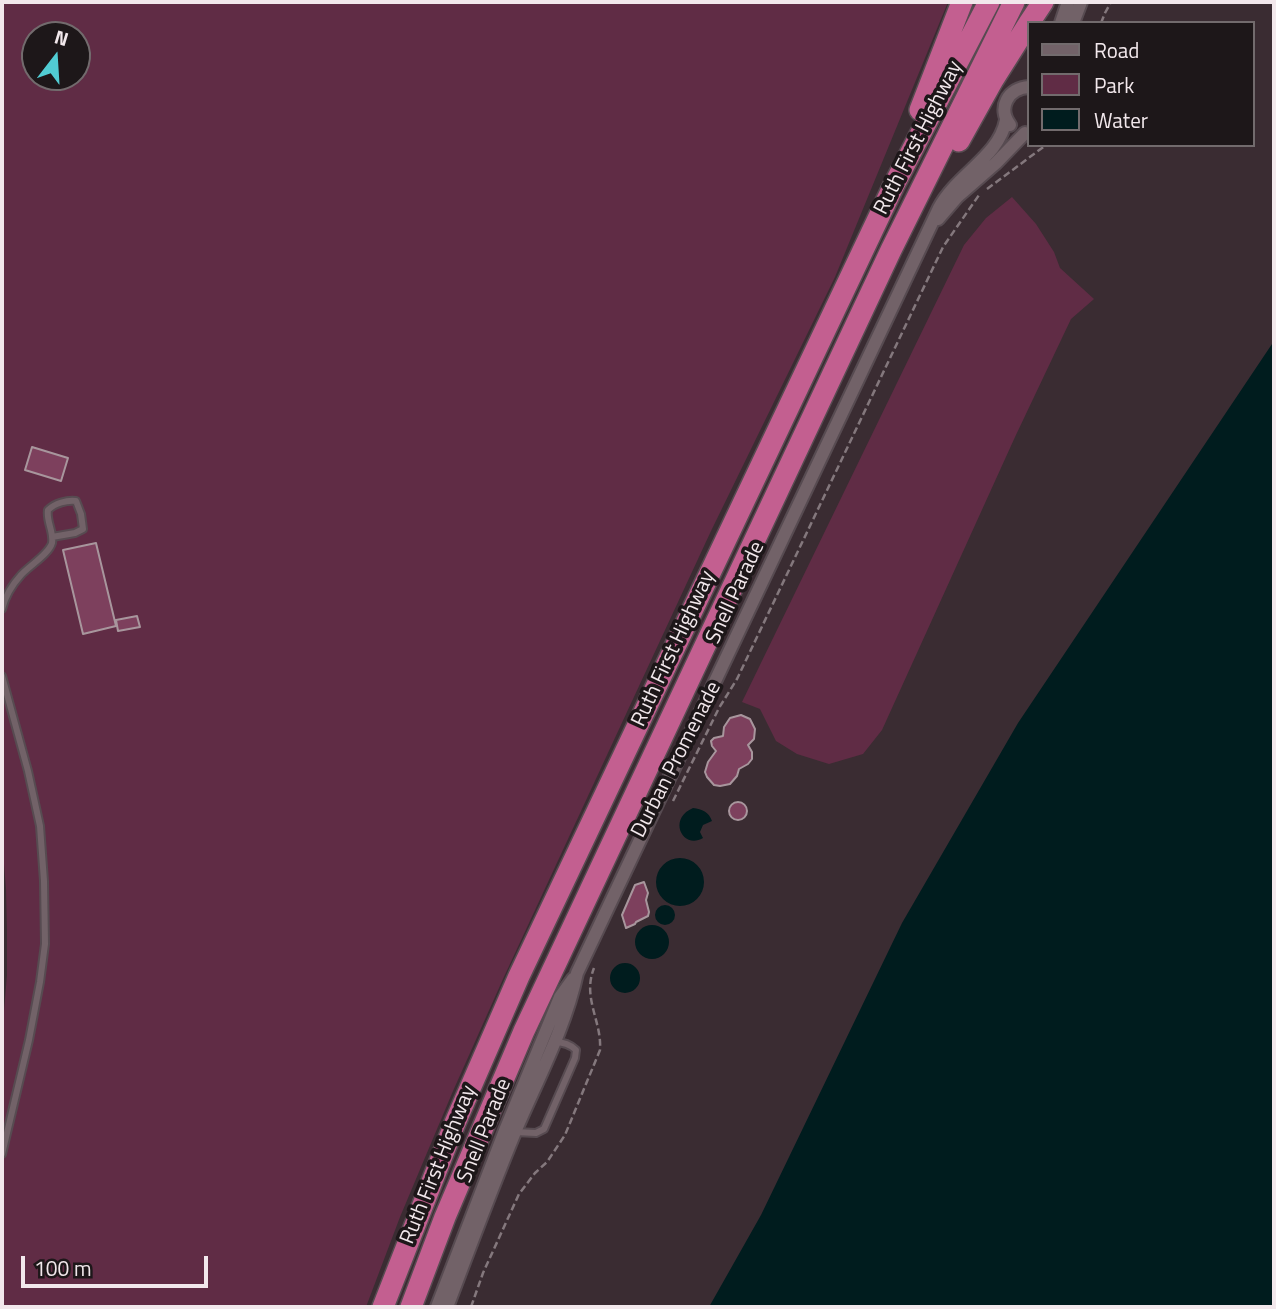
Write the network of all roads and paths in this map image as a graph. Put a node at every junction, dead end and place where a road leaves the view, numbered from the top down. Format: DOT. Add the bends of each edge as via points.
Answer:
graph roads {
  1 [pos="962,2"];
  2 [pos="989,2"];
  3 [pos="1014,2"];
  4 [pos="1043,2"];
  5 [pos="1068,2"];
  6 [pos="1081,2"];
  7 [pos="1111,2"];
  8 [pos="1030,21"];
  9 [pos="1062,21"];
  10 [pos="1074,21"];
  11 [pos="1102,21"];
  12 [pos="1028,25"];
  13 [pos="1027,86"];
  14 [pos="1006,120"];
  15 [pos="1027,132"];
  16 [pos="1043,147"];
  17 [pos="894,185"];
  18 [pos="929,230"];
  19 [pos="891,250"];
  20 [pos="52,537"];
  21 [pos="2,609"];
  22 [pos="2,676"];
  23 [pos="671,806"];
  24 [pos="596,965"];
  25 [pos="578,973"];
  26 [pos="541,1042"];
  27 [pos="556,1042"];
  28 [pos="515,1132"];
  29 [pos="2,1154"];
  30 [pos="383,1307"];
  31 [pos="411,1307"];
  32 [pos="437,1307"];
  33 [pos="447,1307"];
  34 [pos="471,1307"];
  1 -- 17 [label="highway"];
  2 -- 17 [label="highway, Ruth First Highway"];
  3 -- 19 [label="highway, Ruth First Highway"];
  4 -- 8 [label="highway"];
  5 -- 9 [label="street"];
  6 -- 10 [label="street"];
  7 -- 11 [label="path"];
  12 -- 19 [label="highway" via="911,226"];
  13 -- 14 [label="street, Snell Parade" via="1008,96"];
  14 -- 15 [label="street" via="1017,131"];
  14 -- 18 [label="street, Snell Parade" via="997,144 949,190"];
  15 -- 18 [label="street, Snell Parade" via="957,197"];
  16 -- 23 [label="path, Durban Promenade" via="981,193 943,247 737,679"];
  17 -- 30 [label="highway, Ruth First Highway" via="519,976"];
  18 -- 25 [label="street, Snell Parade"];
  19 -- 31 [label="highway, Ruth First Highway" via="524,1031"];
  20 -- 20 [label="lane" via="48,510 76,501 83,529"];
  20 -- 21 [label="lane" via="47,552 21,576"];
  22 -- 29 [label="lane" via="40,826 45,944 29,1040"];
  24 -- 34 [label="path" via="590,997 600,1050 565,1135 519,1194"];
  25 -- 26 [label="street, Snell Parade" via="560,997"];
  25 -- 27 [label="street, Snell Parade"];
  26 -- 27 [label="lane"];
  26 -- 32 [label="street, Snell Parade"];
  27 -- 28 [label="street, Snell Parade"];
  27 -- 28 [label="lane" via="573,1047 577,1054 547,1125 536,1133"];
  28 -- 33 [label="street, Snell Parade"];
}
